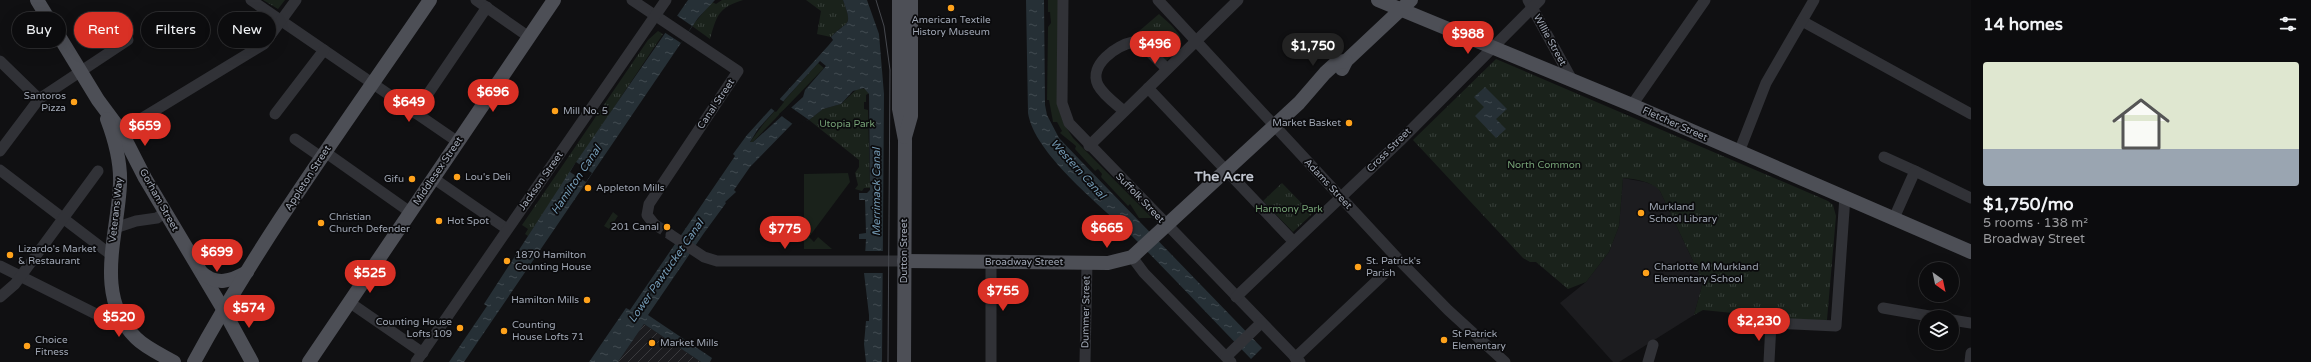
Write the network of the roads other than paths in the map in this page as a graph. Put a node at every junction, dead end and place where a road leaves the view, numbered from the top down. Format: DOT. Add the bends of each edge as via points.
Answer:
graph roads {
  1 [pos="36,0"];
  2 [pos="251,0"];
  3 [pos="296,0"];
  4 [pos="430,0"];
  5 [pos="476,0"];
  6 [pos="554,0"];
  7 [pos="632,0"];
  8 [pos="666,0"];
  9 [pos="900,0"];
  10 [pos="911,0"];
  11 [pos="1063,0"];
  12 [pos="1158,0"];
  13 [pos="1238,0"];
  14 [pos="1378,0"];
  15 [pos="1411,0"];
  16 [pos="1705,0"];
  17 [pos="1814,0"];
  18 [pos="1533,3"];
  19 [pos="487,7"];
  20 [pos="1401,10"];
  21 [pos="655,16"];
  22 [pos="281,21"];
  23 [pos="1802,21"];
  24 [pos="529,37"];
  25 [pos="1196,41"];
  26 [pos="1494,47"];
  27 [pos="117,48"];
  28 [pos="324,50"];
  29 [pos="0,61"];
  30 [pos="1168,69"];
  31 [pos="81,73"];
  32 [pos="1572,80"];
  33 [pos="373,84"];
  34 [pos="1148,88"];
  35 [pos="39,99"];
  36 [pos="98,100"];
  37 [pos="1632,105"];
  38 [pos="1124,111"];
  39 [pos="415,113"];
  40 [pos="276,114"];
  41 [pos="1971,114"];
  42 [pos="1275,126"];
  43 [pos="121,131"];
  44 [pos="295,139"];
  45 [pos="904,140"];
  46 [pos="458,142"];
  47 [pos="1089,146"];
  48 [pos="0,151"];
  49 [pos="1739,152"];
  50 [pos="323,155"];
  51 [pos="1884,157"];
  52 [pos="0,170"];
  53 [pos="98,171"];
  54 [pos="1227,171"];
  55 [pos="1915,171"];
  56 [pos="145,178"];
  57 [pos="433,178"];
  58 [pos="120,184"];
  59 [pos="1844,196"];
  60 [pos="1341,197"];
  61 [pos="1971,198"];
  62 [pos="165,212"];
  63 [pos="410,212"];
  64 [pos="1894,218"];
  65 [pos="63,219"];
  66 [pos="654,224"];
  67 [pos="115,228"];
  68 [pos="507,229"];
  69 [pos="1164,230"];
  70 [pos="673,236"];
  71 [pos="1293,241"];
  72 [pos="1971,252"];
  73 [pos="110,254"];
  74 [pos="1135,256"];
  75 [pos="904,261"];
  76 [pos="991,262"];
  77 [pos="1087,262"];
  78 [pos="0,266"];
  79 [pos="247,272"];
  80 [pos="202,273"];
  81 [pos="1384,274"];
  82 [pos="20,276"];
  83 [pos="0,297"];
  84 [pos="1236,297"];
  85 [pos="349,302"];
  86 [pos="1883,308"];
  87 [pos="223,309"];
  88 [pos="1919,314"];
  89 [pos="1959,321"];
  90 [pos="123,322"];
  91 [pos="1261,323"];
  92 [pos="1971,323"];
  93 [pos="1653,345"];
  94 [pos="153,349"];
  95 [pos="1971,353"];
  96 [pos="419,357"];
  97 [pos="1229,359"];
  98 [pos="1297,360"];
  99 [pos="162,362"];
  100 [pos="174,362"];
  101 [pos="194,362"];
  102 [pos="252,362"];
  103 [pos="309,362"];
  104 [pos="904,362"];
  105 [pos="991,362"];
  106 [pos="1085,362"];
  107 [pos="1504,362"];
  108 [pos="1648,362"];
  109 [pos="1769,362"];
  110 [pos="1970,362"];
  1 -- 31 [label="main road, Gorham Street"];
  2 -- 22 [label="street"];
  3 -- 22 [label="street"];
  4 -- 33 [label="main road, Appleton Street"];
  5 -- 19 [label="street"];
  6 -- 24 [label="main road, Middlesex Street"];
  7 -- 21 [label="street, Canal Street"];
  8 -- 21 [label="street, Jackson Street"];
  9 -- 45 [label="main road, Dutton Street" via="899,109"];
  10 -- 45 [label="main road, Dutton Street" via="910,116"];
  11 -- 47 [label="street, Suffolk Street" via="1062,103 1069,122"];
  12 -- 25 [label="street, Adams Street"];
  13 -- 25 [label="street"];
  14 -- 20 [label="main road, Fletcher Street"];
  15 -- 20 [label="main road, Broadway Street"];
  16 -- 37 [label="street"];
  17 -- 23 [label="street"];
  18 -- 26 [label="street, Cross Street"];
  18 -- 32 [label="street, Willie Street"];
  19 -- 24 [label="street"];
  19 -- 39 [label="street"];
  20 -- 26 [label="main road, Fletcher Street"];
  20 -- 42 [label="main road, Broadway Street" via="1346,61 1342,70 1299,103"];
  21 -- 66 [label="street, Canal Street" via="738,71 649,204 647,215"];
  21 -- 68 [label="street, Jackson Street"];
  22 -- 28 [label="street"];
  22 -- 43 [label="street" via="264,44"];
  23 -- 41 [label="street"];
  23 -- 49 [label="street" via="1766,83"];
  24 -- 46 [label="main road, Middlesex Street"];
  25 -- 30 [label="street"];
  25 -- 42 [label="street, Adams Street"];
  26 -- 32 [label="main road, Fletcher Street"];
  26 -- 60 [label="street, Cross Street"];
  27 -- 31 [label="street"];
  28 -- 33 [label="street"];
  28 -- 40 [label="street"];
  29 -- 35 [label="street"];
  30 -- 34 [label="street"];
  30 -- 38 [label="street" via="1145,47 1133,42 1118,46 1102,61 1096,75 1098,85"];
  31 -- 35 [label="street"];
  31 -- 36 [label="main road, Gorham Street"];
  32 -- 37 [label="main road, Fletcher Street"];
  33 -- 39 [label="street"];
  33 -- 50 [label="main road, Appleton Street"];
  34 -- 38 [label="street"];
  34 -- 54 [label="street"];
  35 -- 48 [label="street"];
  36 -- 43 [label="main road, Gorham Street"];
  36 -- 58 [label="main road, Veterans Way" via="117,148"];
  37 -- 49 [label="main road, Fletcher Street"];
  38 -- 47 [label="street"];
  39 -- 46 [label="street"];
  42 -- 54 [label="main road, Broadway Street"];
  42 -- 60 [label="street, Adams Street"];
  43 -- 56 [label="main road, Gorham Street"];
  44 -- 50 [label="street"];
  45 -- 75 [label="main road, Dutton Street"];
  46 -- 57 [label="main road, Middlesex Street"];
  47 -- 69 [label="street, Suffolk Street"];
  49 -- 59 [label="main road, Fletcher Street"];
  50 -- 63 [label="street"];
  50 -- 79 [label="main road, Appleton Street"];
  51 -- 55 [label="street"];
  52 -- 65 [label="street"];
  53 -- 65 [label="street"];
  54 -- 69 [label="main road, Broadway Street"];
  54 -- 71 [label="street"];
  55 -- 61 [label="street"];
  55 -- 64 [label="street"];
  56 -- 58 [label="main road" via="140,175 128,176"];
  56 -- 62 [label="main road, Gorham Street"];
  57 -- 63 [label="main road, Middlesex Street"];
  57 -- 68 [label="street"];
  58 -- 67 [label="main road, Veterans Way"];
  59 -- 64 [label="main road, Fletcher Street"];
  59 -- 109 [label="street" via="1836,326 1771,323"];
  60 -- 71 [label="street, Cross Street"];
  60 -- 107 [label="street, Adams Street" via="1448,310"];
  62 -- 67 [label="street" via="157,218"];
  62 -- 80 [label="main road, Gorham Street"];
  63 -- 85 [label="main road, Middlesex Street"];
  64 -- 72 [label="main road, Fletcher Street"];
  65 -- 73 [label="street"];
  65 -- 82 [label="street"];
  67 -- 73 [label="main road, Veterans Way"];
  68 -- 96 [label="street, Jackson Street"];
  69 -- 74 [label="main road, Broadway Street"];
  69 -- 84 [label="street, Suffolk Street"];
  70 -- 75 [label="street" via="701,255 723,262"];
  71 -- 84 [label="street, Cross Street"];
  73 -- 90 [label="main road, Veterans Way" via="110,285"];
  74 -- 77 [label="main road, Broadway Street" via="1116,262"];
  74 -- 97 [label="street" via="1144,273"];
  75 -- 76 [label="main road, Broadway Street"];
  75 -- 104 [label="main road, Dutton Street"];
  76 -- 77 [label="main road, Broadway Street"];
  76 -- 105 [label="street"];
  77 -- 106 [label="street, Dummer Street"];
  78 -- 82 [label="street"];
  79 -- 80 [label="main road" via="230,281 221,282 213,281"];
  79 -- 87 [label="main road, Appleton Street"];
  80 -- 87 [label="main road, Gorham Street"];
  81 -- 98 [label="street"];
  82 -- 83 [label="street"];
  82 -- 90 [label="street" via="108,320"];
  84 -- 91 [label="street, Suffolk Street"];
  85 -- 96 [label="street"];
  85 -- 103 [label="main road, Middlesex Street"];
  86 -- 88 [label="street"];
  87 -- 101 [label="main road, Appleton Street"];
  87 -- 102 [label="main road, Gorham Street"];
  89 -- 92 [label="street"];
  90 -- 94 [label="main road, Veterans Way" via="136,338"];
  91 -- 97 [label="street" via="1236,347"];
  91 -- 98 [label="street, Suffolk Street"];
  93 -- 108 [label="street"];
  94 -- 99 [label="main road"];
  94 -- 100 [label="main road, Veterans Way"];
  95 -- 110 [label="street"];
}
